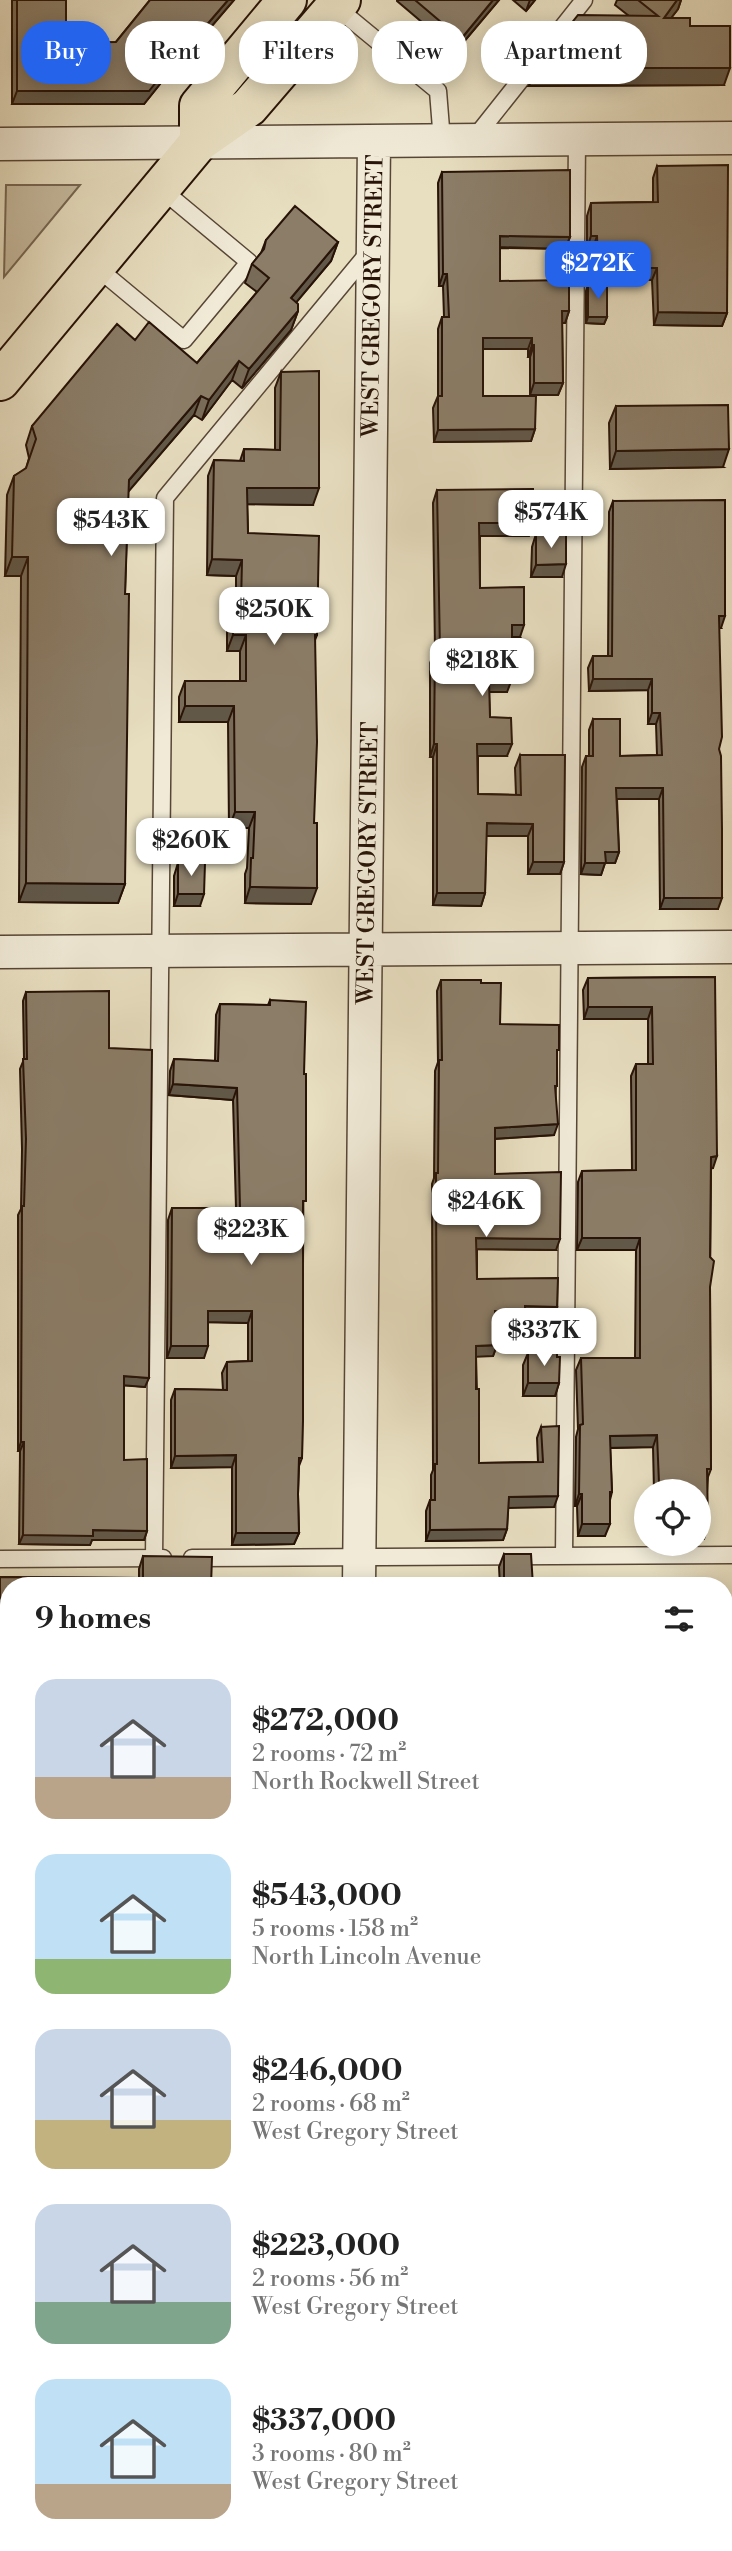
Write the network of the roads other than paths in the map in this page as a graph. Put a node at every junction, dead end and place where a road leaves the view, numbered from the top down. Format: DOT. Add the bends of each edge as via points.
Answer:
graph roads {
  1 [pos="287,0"];
  2 [pos="584,0"];
  3 [pos="338,3"];
  4 [pos="732,138"];
  5 [pos="457,140"];
  6 [pos="577,140"];
  7 [pos="374,141"];
  8 [pos="199,142"];
  9 [pos="0,144"];
  10 [pos="160,188"];
  11 [pos="373,247"];
  12 [pos="95,266"];
  13 [pos="0,381"];
  14 [pos="732,947"];
  15 [pos="569,948"];
  16 [pos="366,949"];
  17 [pos="160,950"];
  18 [pos="0,952"];
  19 [pos="732,1555"];
  20 [pos="564,1556"];
  21 [pos="154,1558"];
  22 [pos="0,1559"];
  23 [pos="360,1571"];
  1 -- 8 [label="main road" via="199,106"];
  2 -- 5 [label="lane"];
  3 -- 5 [label="lane" via="438,91"];
  3 -- 8 [label="main road" via="250,107"];
  4 -- 6 [label="street"];
  5 -- 6 [label="street"];
  5 -- 7 [label="street"];
  6 -- 15 [label="lane"];
  7 -- 8 [label="street"];
  7 -- 11 [label="street, WEST GREGORY STREET"];
  8 -- 9 [label="street"];
  8 -- 10 [label="main road"];
  10 -- 12 [label="main road"];
  10 -- 12 [label="lane" via="248,262 184,340"];
  11 -- 16 [label="street, WEST GREGORY STREET"];
  11 -- 17 [label="lane" via="165,498"];
  12 -- 13 [label="main road"];
  14 -- 15 [label="street"];
  15 -- 16 [label="street"];
  15 -- 20 [label="lane"];
  16 -- 17 [label="street"];
  16 -- 23 [label="street, WEST GREGORY STREET"];
  17 -- 18 [label="street"];
  17 -- 21 [label="lane"];
  19 -- 20 [label="lane"];
  20 -- 23 [label="lane"];
  21 -- 22 [label="lane"];
  21 -- 23 [label="lane"];
}
